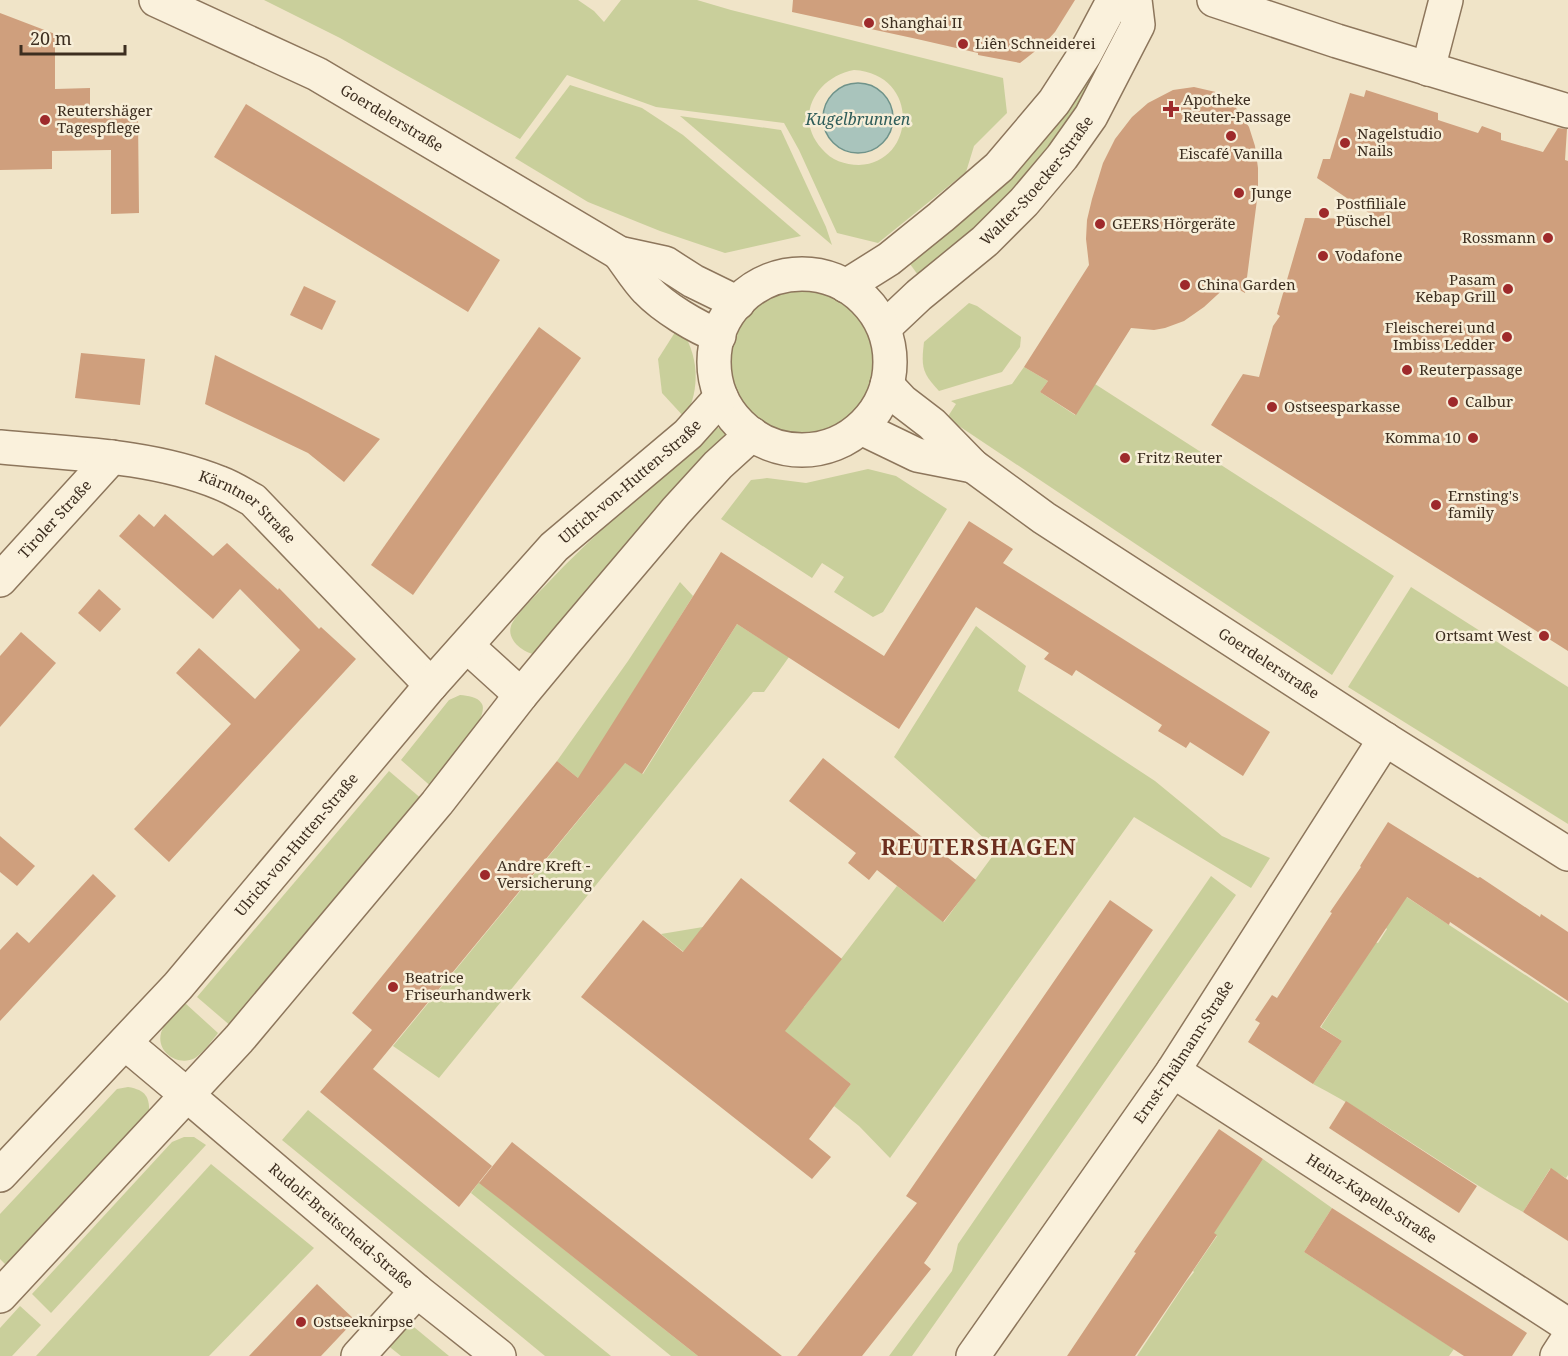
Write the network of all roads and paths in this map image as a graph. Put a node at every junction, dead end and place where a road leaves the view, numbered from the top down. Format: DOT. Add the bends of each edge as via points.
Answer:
graph roads {
  1 [pos="156,0"];
  2 [pos="1116,0"];
  3 [pos="1135,0"];
  4 [pos="1214,0"];
  5 [pos="1446,0"];
  6 [pos="1428,69"];
  7 [pos="1568,111"];
  8 [pos="619,253"];
  9 [pos="846,285"];
  10 [pos="738,303"];
  11 [pos="884,328"];
  12 [pos="719,336"];
  13 [pos="887,385"];
  14 [pos="721,397"];
  15 [pos="861,428"];
  16 [pos="752,434"];
  17 [pos="0,447"];
  18 [pos="112,457"];
  19 [pos="973,466"];
  20 [pos="0,580"];
  21 [pos="467,646"];
  22 [pos="431,685"];
  23 [pos="521,695"];
  24 [pos="1385,739"];
  25 [pos="1568,855"];
  26 [pos="125,1044"];
  27 [pos="1173,1071"];
  28 [pos="187,1095"];
  29 [pos="0,1175"];
  30 [pos="417,1292"];
  31 [pos="0,1296"];
  32 [pos="1568,1326"];
  33 [pos="1568,1339"];
  34 [pos="358,1356"];
  35 [pos="499,1356"];
  36 [pos="973,1356"];
  37 [pos="1557,1356"];
  1 -- 8 [label="street, Goerdelerstraße" via="317,74"];
  2 -- 9 [label="street" via="1054,102 999,167 889,259"];
  3 -- 11 [label="street, Walter-Stoecker-Straße" via="1138,25 1091,117 1062,157 985,241"];
  4 -- 6 [label="street"];
  5 -- 6 [label="street"];
  6 -- 7 [label="street"];
  8 -- 10 [label="street, Goerdelerstraße" via="665,263"];
  8 -- 12 [label="street, Goerdelerstraße" via="647,291"];
  9 -- 10 [label="street" via="824,276 801,274 756,287"];
  9 -- 11 [label="street" via="868,303"];
  10 -- 12 [label="street"];
  11 -- 13 [label="street" via="891,357"];
  12 -- 14 [label="street" via="715,367"];
  13 -- 15 [label="street" via="877,408"];
  13 -- 19 [label="street, Goerdelerstraße"];
  14 -- 16 [label="street" via="734,418"];
  14 -- 21 [label="street, Ulrich-von-Hutten-Straße" via="687,434 554,547"];
  15 -- 16 [label="street" via="816,450 783,448"];
  15 -- 19 [label="street, Goerdelerstraße" via="917,454"];
  16 -- 23 [label="street" via="676,512"];
  17 -- 18 [label="street, Kärntner Straße"];
  18 -- 20 [label="street, Tiroler Straße"];
  18 -- 22 [label="street, Kärntner Straße" via="181,470 221,483 253,500"];
  19 -- 24 [label="street, Goerdelerstraße" via="1044,518"];
  21 -- 22 [label="street, Ulrich-von-Hutten-Straße"];
  21 -- 23 [label="street"];
  22 -- 26 [label="street, Ulrich-von-Hutten-Straße"];
  23 -- 28 [label="street" via="326,937"];
  24 -- 25 [label="street, Goerdelerstraße"];
  24 -- 27 [label="street, Ernst-Thälmann-Straße"];
  26 -- 28 [label="street"];
  26 -- 29 [label="street, Ulrich-von-Hutten-Straße"];
  27 -- 32 [label="street, Heinz-Kapelle-Straße"];
  27 -- 36 [label="street, Ernst-Thälmann-Straße"];
  28 -- 30 [label="street, Rudolf-Breitscheid-Straße"];
  28 -- 31 [label="street"];
  30 -- 34 [label="street"];
  30 -- 35 [label="street, Rudolf-Breitscheid-Straße"];
  33 -- 37 [label="street"];
}
